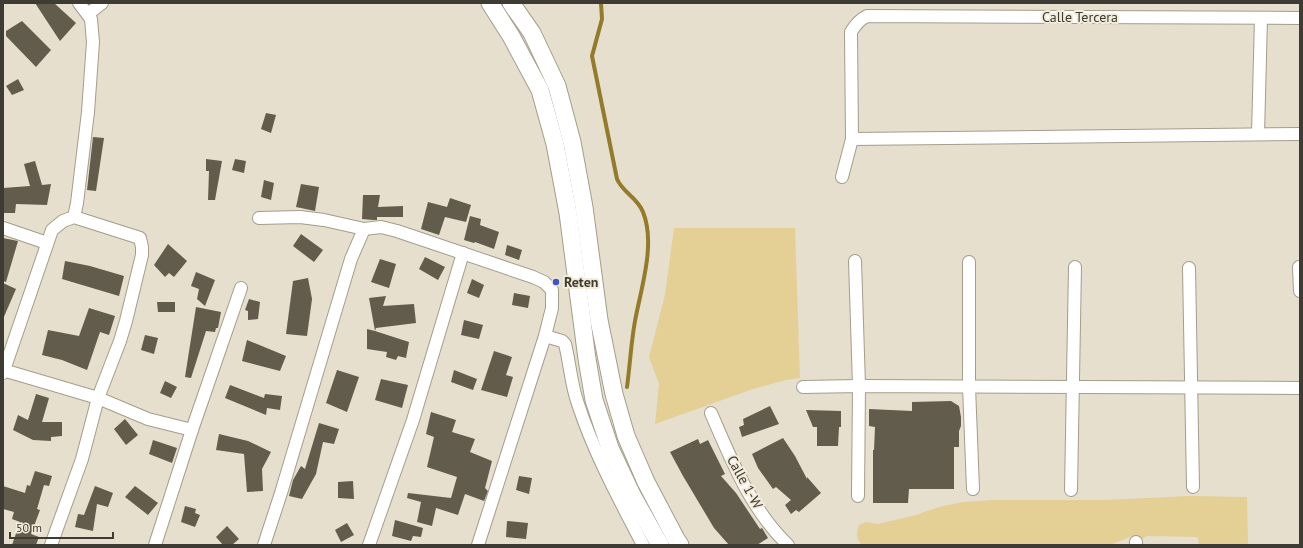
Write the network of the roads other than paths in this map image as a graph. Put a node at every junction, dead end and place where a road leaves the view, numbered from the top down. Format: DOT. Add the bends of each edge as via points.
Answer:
graph roads {
  1 [pos="79,3"];
  2 [pos="102,3"];
  3 [pos="490,3"];
  4 [pos="511,3"];
  5 [pos="88,14"];
  6 [pos="1261,18"];
  7 [pos="1300,18"];
  8 [pos="1258,134"];
  9 [pos="1300,134"];
  10 [pos="852,139"];
  11 [pos="842,178"];
  12 [pos="74,217"];
  13 [pos="259,218"];
  14 [pos="3,228"];
  15 [pos="364,229"];
  16 [pos="47,243"];
  17 [pos="463,254"];
  18 [pos="855,261"];
  19 [pos="969,262"];
  20 [pos="1074,267"];
  21 [pos="1299,267"];
  22 [pos="1189,268"];
  23 [pos="241,288"];
  24 [pos="1300,291"];
  25 [pos="545,336"];
  26 [pos="3,371"];
  27 [pos="859,386"];
  28 [pos="803,387"];
  29 [pos="969,387"];
  30 [pos="1073,387"];
  31 [pos="1192,388"];
  32 [pos="1300,388"];
  33 [pos="98,398"];
  34 [pos="711,413"];
  35 [pos="192,430"];
  36 [pos="1193,488"];
  37 [pos="973,489"];
  38 [pos="1072,490"];
  39 [pos="858,496"];
  40 [pos="51,545"];
  41 [pos="155,545"];
  42 [pos="264,545"];
  43 [pos="369,545"];
  44 [pos="478,545"];
  45 [pos="643,545"];
  46 [pos="660,545"];
  47 [pos="680,545"];
  48 [pos="788,545"];
  1 -- 5 [label="street"];
  2 -- 5 [label="street"];
  3 -- 46 [label="main road" via="540,90 555,144 568,213 594,400 610,448"];
  4 -- 47 [label="main road" via="532,33 557,86 572,142 584,207 599,320 614,394 626,436 646,482"];
  5 -- 12 [label="street" via="91,19 93,42 92,66"];
  6 -- 7 [label="street, Calle Tercera"];
  6 -- 8 [label="street"];
  6 -- 10 [label="street, Calle Tercera" via="867,16 860,20 851,32"];
  8 -- 9 [label="street"];
  8 -- 10 [label="street"];
  10 -- 11 [label="street"];
  12 -- 16 [label="street" via="52,230"];
  12 -- 33 [label="street" via="140,238 142,247 126,321"];
  13 -- 15 [label="street" via="300,217"];
  14 -- 16 [label="street"];
  15 -- 17 [label="street" via="381,227 397,231"];
  15 -- 42 [label="street" via="351,259"];
  16 -- 26 [label="street"];
  17 -- 25 [label="street" via="544,282 552,290 553,297"];
  17 -- 43 [label="street" via="413,420"];
  18 -- 27 [label="street"];
  19 -- 29 [label="street"];
  20 -- 30 [label="street"];
  21 -- 24 [label="street"];
  22 -- 31 [label="street"];
  23 -- 35 [label="street"];
  25 -- 44 [label="street"];
  25 -- 45 [label="street" via="565,344 577,402 589,435"];
  26 -- 33 [label="street"];
  27 -- 28 [label="street"];
  27 -- 29 [label="street"];
  27 -- 39 [label="street"];
  29 -- 30 [label="street"];
  29 -- 37 [label="street"];
  30 -- 31 [label="street"];
  30 -- 38 [label="street"];
  31 -- 32 [label="street"];
  31 -- 36 [label="street"];
  33 -- 35 [label="street" via="148,419"];
  33 -- 40 [label="street" via="82,459"];
  34 -- 48 [label="street, Calle 1-W" via="735,468 756,505 777,535"];
  35 -- 41 [label="street"];
}
